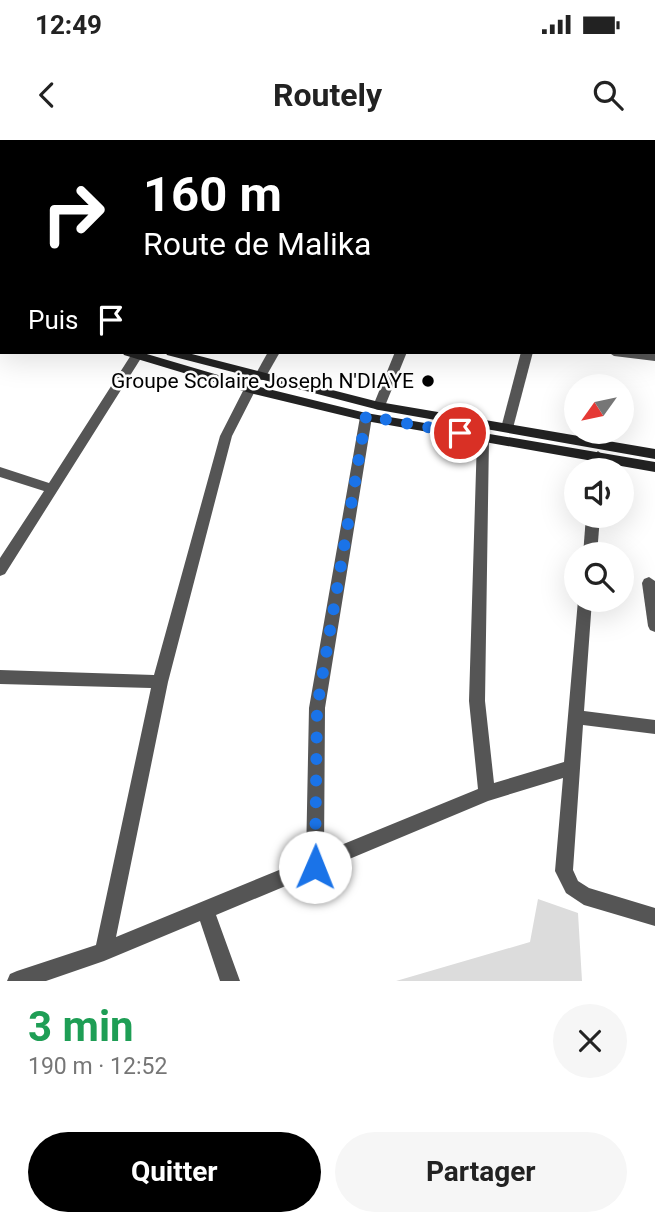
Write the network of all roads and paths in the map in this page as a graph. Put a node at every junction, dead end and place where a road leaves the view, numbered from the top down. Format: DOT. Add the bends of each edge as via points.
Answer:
graph roads {
  1 [pos="133,354"];
  2 [pos="176,354"];
  3 [pos="273,354"];
  4 [pos="400,354"];
  5 [pos="526,354"];
  6 [pos="628,354"];
  7 [pos="655,358"];
  8 [pos="255,383"];
  9 [pos="379,406"];
  10 [pos="366,416"];
  11 [pos="507,428"];
  12 [pos="483,438"];
  13 [pos="655,454"];
  14 [pos="598,456"];
  15 [pos="655,467"];
  16 [pos="0,472"];
  17 [pos="50,488"];
  18 [pos="1,567"];
  19 [pos="649,583"];
  20 [pos="585,612"];
  21 [pos="655,625"];
  22 [pos="0,677"];
  23 [pos="160,682"];
  24 [pos="575,717"];
  25 [pos="655,727"];
  26 [pos="571,768"];
  27 [pos="487,793"];
  28 [pos="315,867"];
  29 [pos="205,911"];
  30 [pos="655,917"];
  31 [pos="104,952"];
  32 [pos="61,974"];
  33 [pos="17,981"];
  34 [pos="230,981"];
  1 -- 8 [label="main road"];
  1 -- 17 [label="street"];
  2 -- 8 [label="main road"];
  3 -- 8 [label="street"];
  4 -- 9 [label="street"];
  5 -- 11 [label="street"];
  6 -- 7 [label="street"];
  8 -- 9 [label="main road"];
  8 -- 10 [label="main road"];
  8 -- 23 [label="street" via="226,436"];
  9 -- 11 [label="main road"];
  10 -- 12 [label="main road"];
  10 -- 28 [label="street" via="317,708"];
  11 -- 13 [label="main road"];
  12 -- 14 [label="main road"];
  12 -- 27 [label="street" via="478,701"];
  14 -- 15 [label="main road"];
  16 -- 17 [label="street"];
  17 -- 18 [label="street"];
  19 -- 21 [label="street"];
  20 -- 24 [label="street"];
  22 -- 23 [label="street"];
  23 -- 31 [label="street"];
  24 -- 25 [label="street"];
  24 -- 26 [label="street"];
  26 -- 27 [label="street"];
  26 -- 30 [label="street" via="564,871 572,887 584,896"];
  27 -- 28 [label="street"];
  28 -- 29 [label="street"];
  29 -- 31 [label="street"];
  29 -- 34 [label="street"];
  31 -- 32 [label="street"];
  32 -- 33 [label="street"];
}
